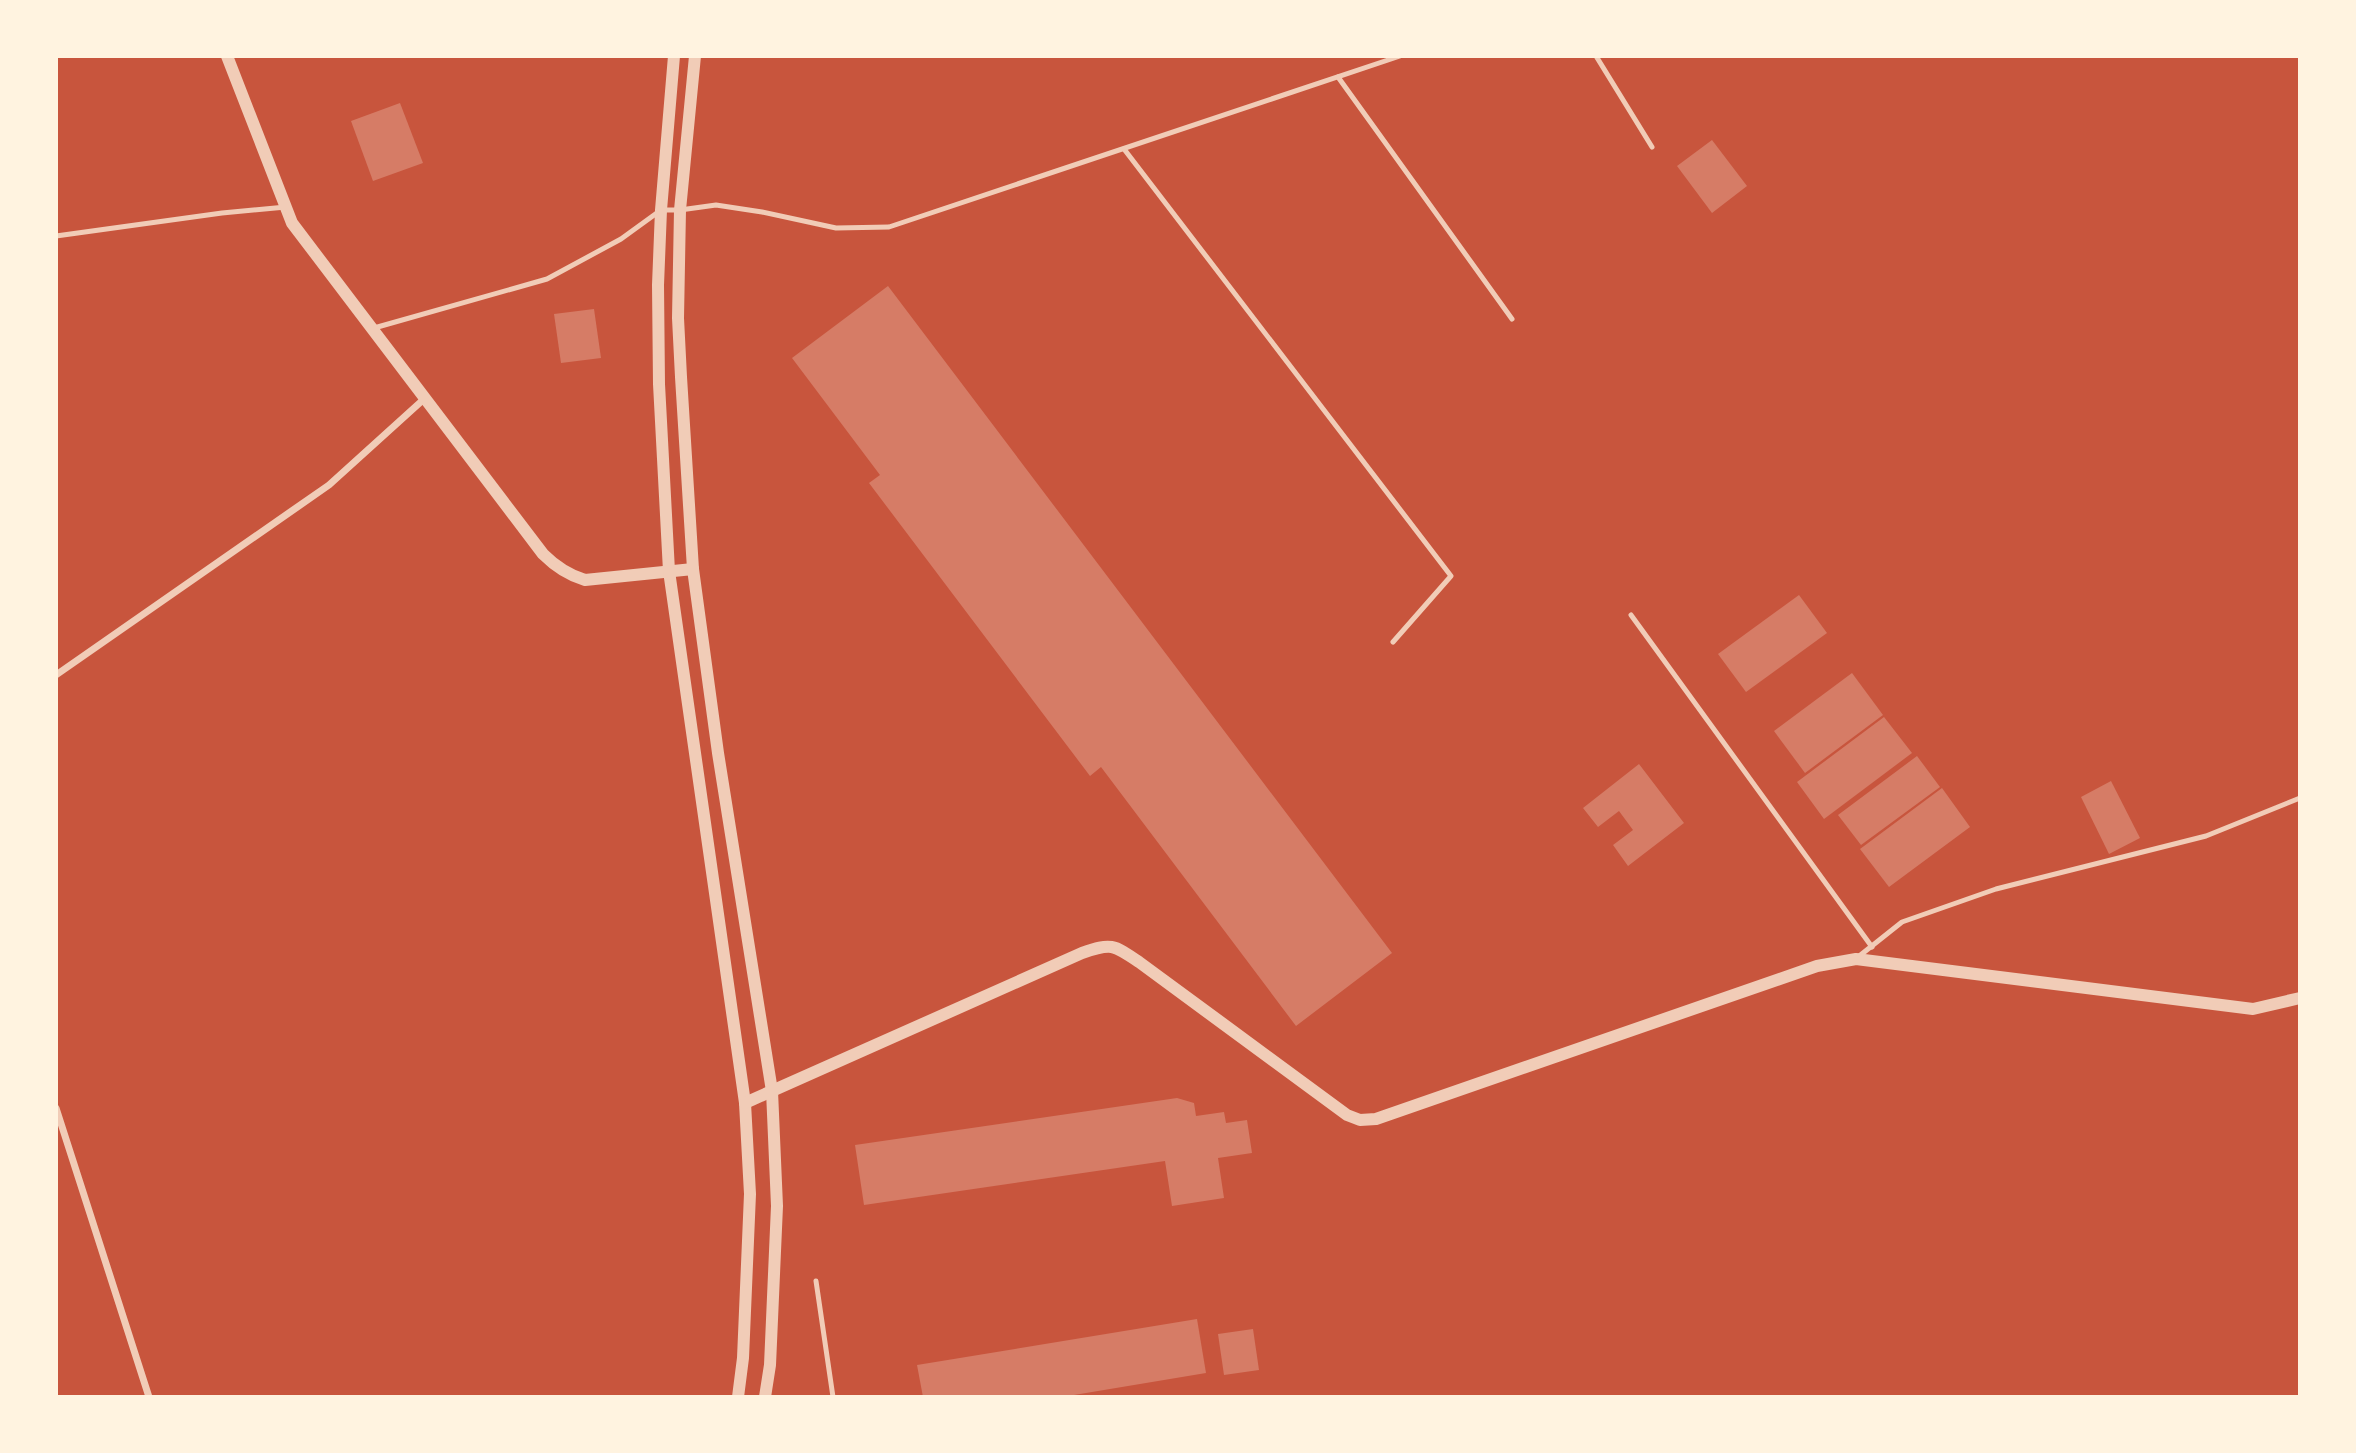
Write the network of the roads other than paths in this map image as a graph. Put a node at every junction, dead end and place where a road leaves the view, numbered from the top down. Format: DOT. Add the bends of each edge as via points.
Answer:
graph roads {
  1 [pos="227,56"];
  2 [pos="674,56"];
  3 [pos="695,56"];
  4 [pos="1399,56"];
  5 [pos="1596,56"];
  6 [pos="1338,77"];
  7 [pos="1652,147"];
  8 [pos="1124,149"];
  9 [pos="286,207"];
  10 [pos="661,210"];
  11 [pos="680,210"];
  12 [pos="56,236"];
  13 [pos="1511,319"];
  14 [pos="371,329"];
  15 [pos="424,399"];
  16 [pos="694,569"];
  17 [pos="669,571"];
  18 [pos="1631,615"];
  19 [pos="1394,642"];
  20 [pos="56,675"];
  21 [pos="2300,798"];
  22 [pos="1872,947"];
  23 [pos="1856,959"];
  24 [pos="2300,998"];
  25 [pos="772,1091"];
  26 [pos="745,1103"];
  27 [pos="56,1108"];
  28 [pos="816,1281"];
  29 [pos="149,1397"];
  30 [pos="738,1397"];
  31 [pos="765,1397"];
  32 [pos="833,1397"];
  1 -- 9 [label="street"];
  2 -- 10 [label="street"];
  3 -- 11 [label="street"];
  4 -- 6 [label="lane"];
  5 -- 7 [label="lane"];
  6 -- 8 [label="lane"];
  6 -- 13 [label="lane"];
  8 -- 11 [label="lane" via="889,227 836,228 716,205"];
  8 -- 19 [label="lane" via="1451,576"];
  9 -- 12 [label="lane"];
  9 -- 14 [label="street" via="292,223"];
  10 -- 11 [label="lane"];
  10 -- 14 [label="lane" via="621,239 547,279"];
  10 -- 17 [label="street" via="657,337"];
  11 -- 16 [label="street" via="678,318"];
  14 -- 15 [label="street"];
  15 -- 17 [label="street" via="554,565 585,580"];
  15 -- 20 [label="street" via="329,485"];
  16 -- 17 [label="street"];
  16 -- 25 [label="street"];
  17 -- 26 [label="street"];
  18 -- 22 [label="lane"];
  21 -- 22 [label="lane" via="2206,836 1996,889 1902,922"];
  22 -- 23 [label="lane"];
  23 -- 24 [label="street" via="2252,1009"];
  23 -- 25 [label="street" via="1817,966 1376,1119 1360,1120 1123,951 1105,945"];
  25 -- 26 [label="street"];
  25 -- 31 [label="street" via="777,1206"];
  26 -- 30 [label="street" via="750,1194"];
  27 -- 29 [label="street"];
  28 -- 32 [label="lane"];
}
